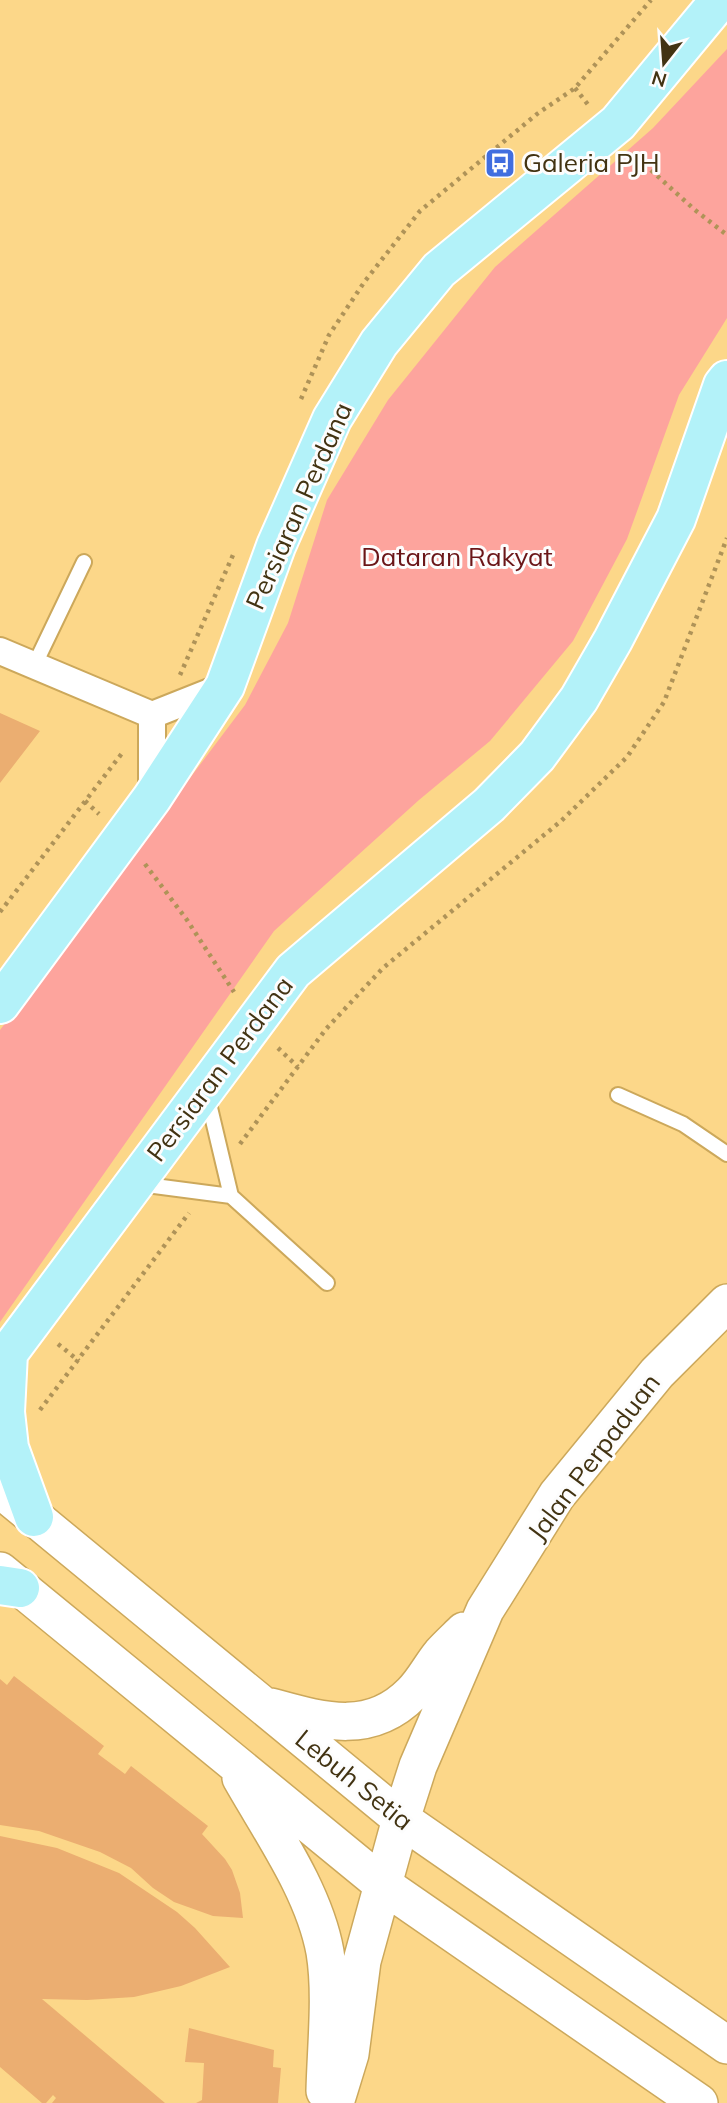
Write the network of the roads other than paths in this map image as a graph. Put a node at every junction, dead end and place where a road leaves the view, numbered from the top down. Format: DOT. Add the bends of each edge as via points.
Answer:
graph roads {
  1 [pos="720,0"];
  2 [pos="727,380"];
  3 [pos="84,562"];
  4 [pos="0,651"];
  5 [pos="35,664"];
  6 [pos="225,686"];
  7 [pos="152,715"];
  8 [pos="152,798"];
  9 [pos="0,1004"];
  10 [pos="206,1088"];
  11 [pos="618,1095"];
  12 [pos="727,1154"];
  13 [pos="134,1184"];
  14 [pos="231,1196"];
  15 [pos="327,1283"];
  16 [pos="727,1303"];
  17 [pos="4,1359"];
  18 [pos="0,1489"];
  19 [pos="34,1517"];
  20 [pos="7,1581"];
  21 [pos="485,1609"];
  22 [pos="260,1704"];
  23 [pos="233,1763"];
  24 [pos="401,1819"];
  25 [pos="382,1884"];
  26 [pos="727,2045"];
  27 [pos="326,2103"];
  28 [pos="335,2103"];
  29 [pos="699,2103"];
  1 -- 6 [label="main road, Persiaran Perdana" via="609,132 439,270 379,342 332,419 276,546"];
  2 -- 10 [label="main road, Persiaran Perdana" via="676,519 579,699 537,757 489,805 293,971"];
  3 -- 5 [label="lane"];
  4 -- 5 [label="street"];
  5 -- 7 [label="street"];
  6 -- 7 [label="street"];
  6 -- 8 [label="main road, Persiaran Perdana"];
  7 -- 8 [label="street"];
  8 -- 9 [label="main road, Persiaran Perdana"];
  10 -- 13 [label="main road, Persiaran Perdana"];
  10 -- 14 [label="lane"];
  11 -- 12 [label="lane" via="683,1124"];
  13 -- 14 [label="lane"];
  13 -- 17 [label="main road, Persiaran Perdana"];
  14 -- 15 [label="lane"];
  16 -- 21 [label="street, Jalan Perpaduan" via="657,1373 557,1495"];
  17 -- 19 [label="main road" via="9,1448"];
  18 -- 19 [label="street, Lebuh Setia"];
  19 -- 22 [label="street, Lebuh Setia"];
  20 -- 23 [label="street"];
  21 -- 22 [label="street" via="440,1655 411,1694 376,1717 348,1723 318,1720"];
  21 -- 24 [label="street, Jalan Perpaduan" via="418,1766"];
  22 -- 24 [label="street, Lebuh Setia"];
  23 -- 25 [label="street"];
  23 -- 27 [label="street" via="319,1926 328,1988"];
  24 -- 25 [label="street, Jalan Perpaduan"];
  24 -- 26 [label="street, Lebuh Setia"];
  25 -- 28 [label="street, Jalan Perpaduan" via="362,1961 350,2054"];
  25 -- 29 [label="street"];
}
